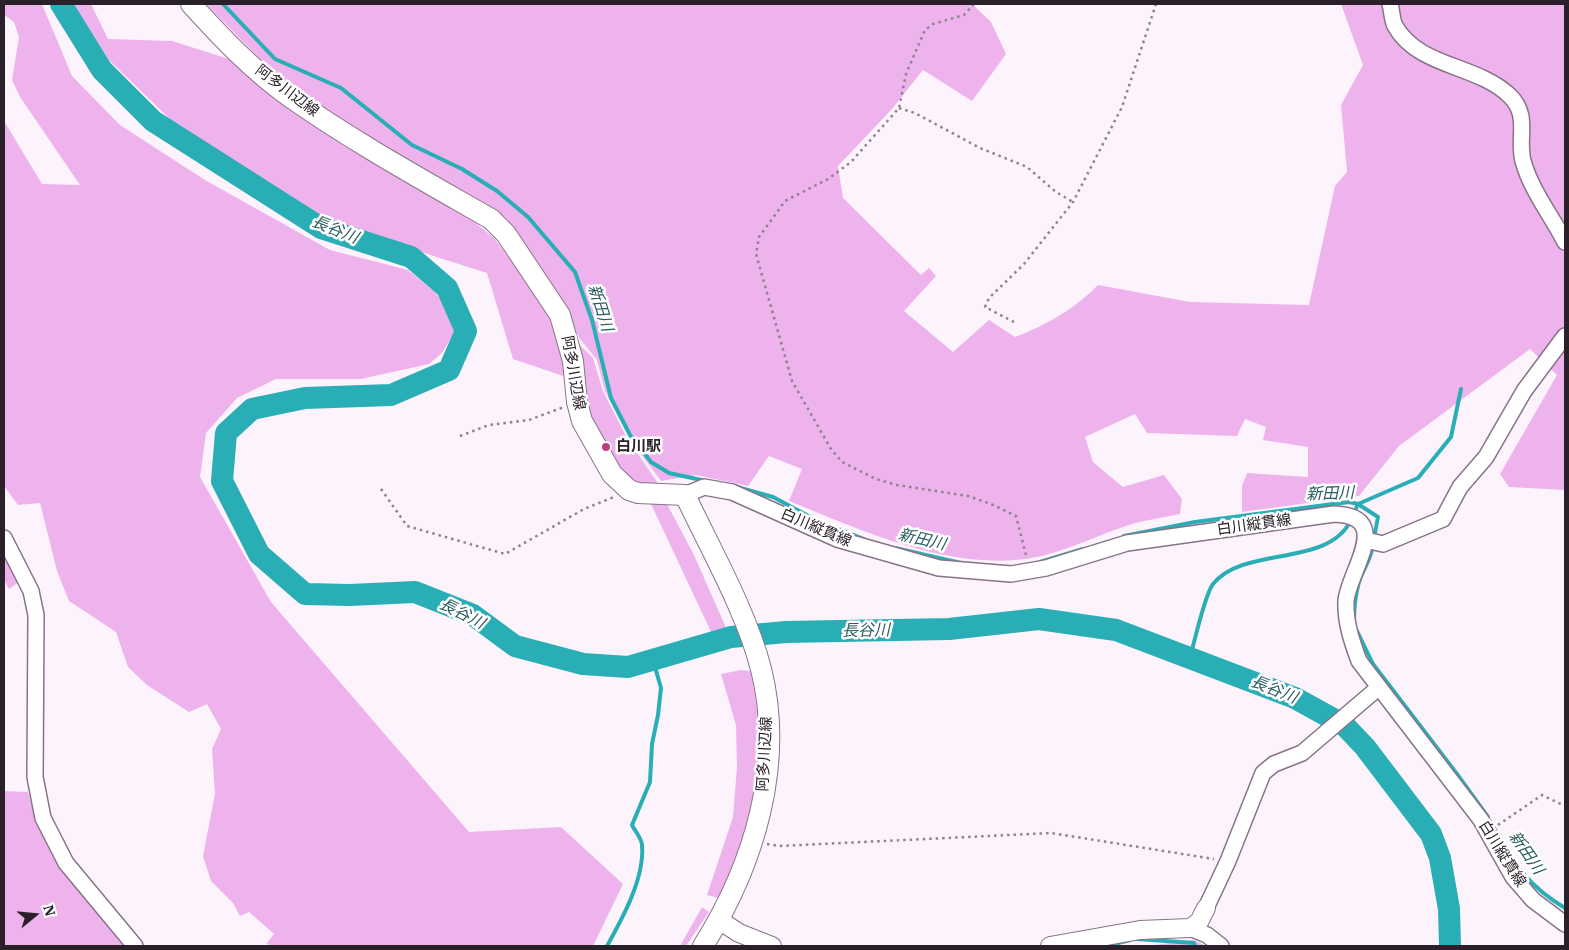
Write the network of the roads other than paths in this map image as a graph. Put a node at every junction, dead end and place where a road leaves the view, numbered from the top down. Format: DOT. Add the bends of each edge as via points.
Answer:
graph roads {
  1 [pos="191,4"];
  2 [pos="1390,4"];
  3 [pos="1565,242"];
  4 [pos="1565,336"];
  5 [pos="685,495"];
  6 [pos="4,538"];
  7 [pos="1374,542"];
  8 [pos="1378,688"];
  9 [pos="1206,908"];
  10 [pos="719,920"];
  11 [pos="1565,924"];
  12 [pos="1190,928"];
  13 [pos="135,946"];
  14 [pos="703,946"];
  15 [pos="772,946"];
  16 [pos="1050,946"];
  17 [pos="1221,946"];
  1 -- 5 [label="main road, 阿多川辺線" via="226,42 289,97 491,219 506,234 560,315 573,361 582,421 612,474 629,490"];
  2 -- 3 [label="street" via="1394,25 1411,46 1492,81 1519,107 1523,120 1522,159 1531,182"];
  4 -- 7 [label="street" via="1524,390 1486,457 1460,486 1443,518"];
  5 -- 7 [label="street, 白川縦貫線" via="704,487 732,492 837,539 939,568 1011,574 1046,568 1127,543 1317,515 1353,518"];
  5 -- 10 [label="main road, 阿多川辺線" via="745,624 761,668 768,710 764,793 753,843"];
  6 -- 13 [label="street" via="31,591 36,615 35,777 43,818 66,863"];
  7 -- 8 [label="street, 白川縦貫線" via="1346,601 1350,637 1359,661"];
  8 -- 9 [label="street" via="1302,753 1274,764 1263,773"];
  8 -- 11 [label="street, 白川縦貫線" via="1481,820 1522,889"];
  9 -- 12 [label="street"];
  10 -- 14 [label="main road, 阿多川辺線"];
  10 -- 15 [label="street" via="739,933"];
  12 -- 16 [label="street" via="1140,930"];
  12 -- 17 [label="street"];
}
